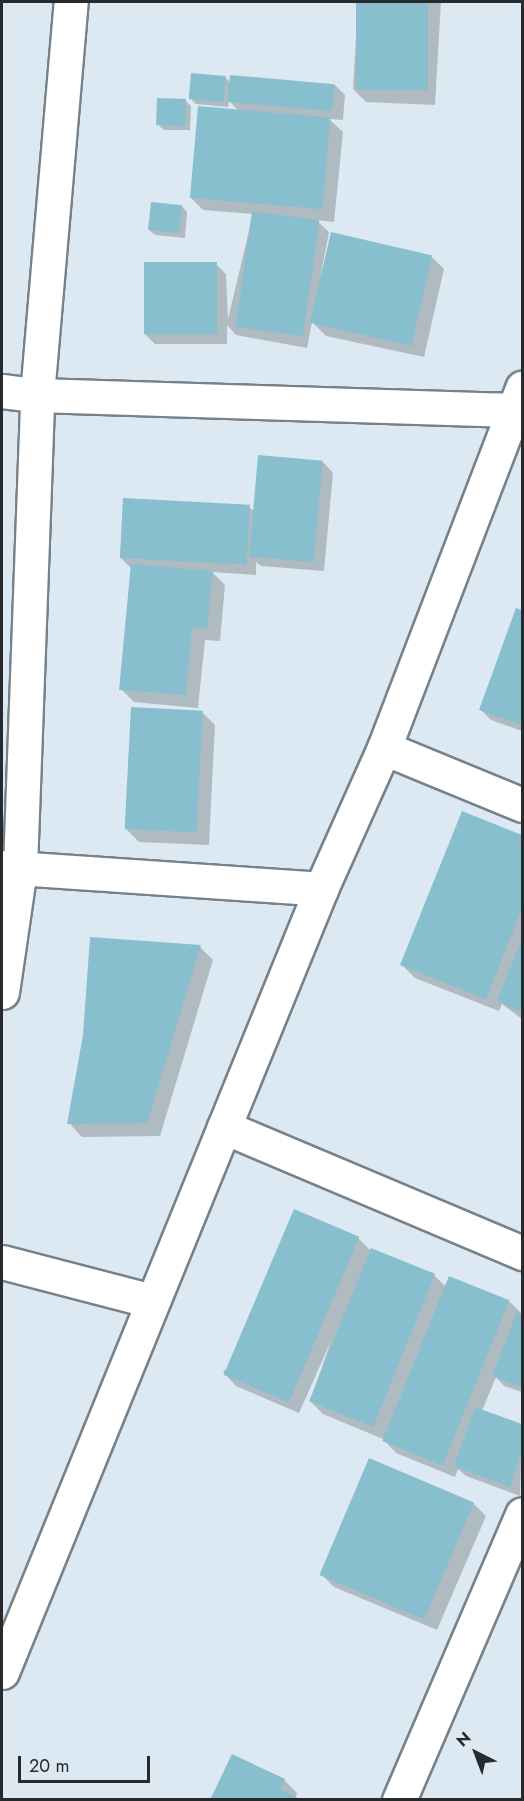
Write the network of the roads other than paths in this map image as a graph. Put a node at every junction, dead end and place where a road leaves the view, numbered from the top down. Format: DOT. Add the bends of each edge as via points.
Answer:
graph roads {
  1 [pos="71,2"];
  2 [pos="2,391"];
  3 [pos="37,395"];
  4 [pos="518,399"];
  5 [pos="384,748"];
  6 [pos="522,805"];
  7 [pos="11,868"];
  8 [pos="321,889"];
  9 [pos="2,992"];
  10 [pos="224,1126"];
  11 [pos="522,1253"];
  12 [pos="2,1262"];
  13 [pos="152,1301"];
  14 [pos="522,1514"];
  15 [pos="2,1672"];
  16 [pos="399,1800"];
  1 -- 3 [label="street"];
  2 -- 3 [label="street"];
  3 -- 4 [label="street"];
  3 -- 7 [label="street"];
  4 -- 5 [label="street"];
  5 -- 6 [label="street"];
  5 -- 8 [label="street"];
  7 -- 8 [label="street"];
  7 -- 9 [label="street"];
  8 -- 10 [label="street"];
  10 -- 11 [label="street"];
  10 -- 13 [label="street"];
  12 -- 13 [label="street"];
  13 -- 15 [label="street"];
  14 -- 16 [label="street"];
}
